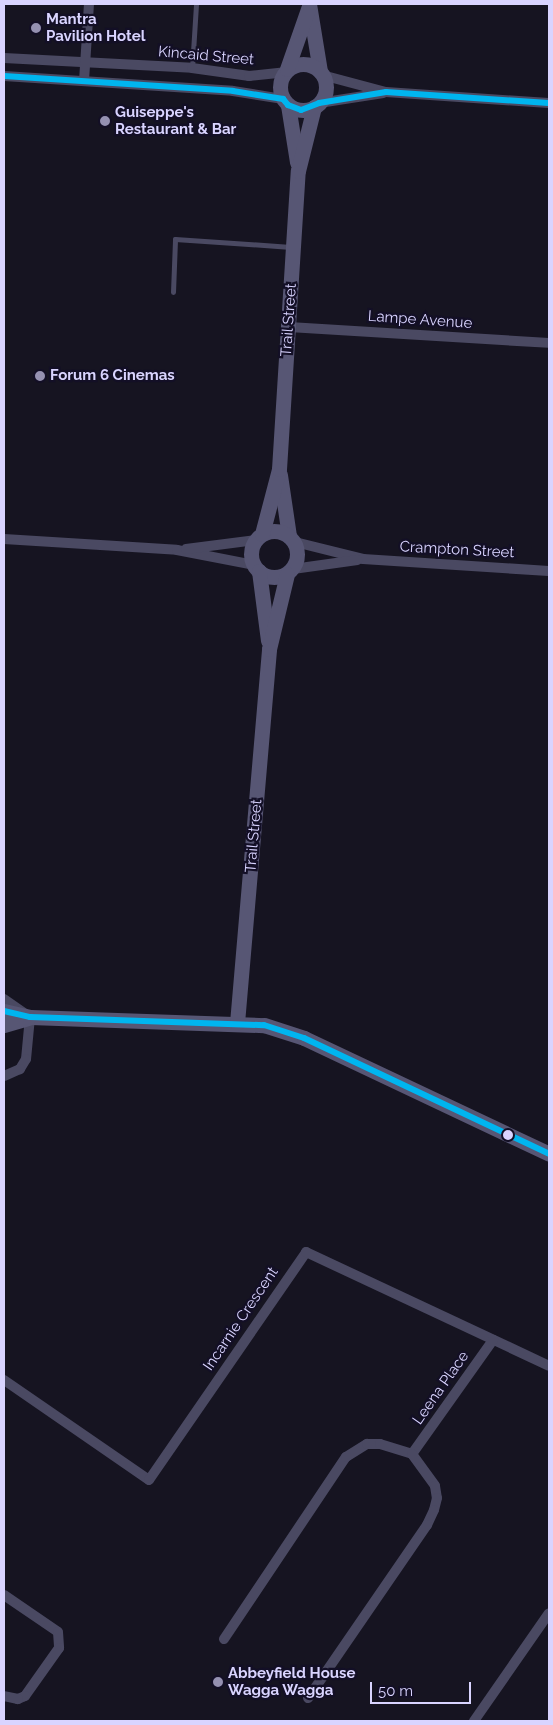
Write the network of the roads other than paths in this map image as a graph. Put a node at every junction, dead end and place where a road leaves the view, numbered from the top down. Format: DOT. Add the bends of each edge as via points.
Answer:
graph roads {
  1 [pos="89,4"];
  2 [pos="196,4"];
  3 [pos="309,5"];
  4 [pos="4,58"];
  5 [pos="86,62"];
  6 [pos="192,68"];
  7 [pos="286,71"];
  8 [pos="321,73"];
  9 [pos="4,76"];
  10 [pos="84,81"];
  11 [pos="386,92"];
  12 [pos="286,102"];
  13 [pos="549,102"];
  14 [pos="317,105"];
  15 [pos="298,171"];
  16 [pos="294,248"];
  17 [pos="173,292"];
  18 [pos="289,327"];
  19 [pos="549,343"];
  20 [pos="279,469"];
  21 [pos="259,537"];
  22 [pos="4,539"];
  23 [pos="292,539"];
  24 [pos="178,550"];
  25 [pos="363,560"];
  26 [pos="256,568"];
  27 [pos="290,571"];
  28 [pos="549,571"];
  29 [pos="269,649"];
  30 [pos="4,1000"];
  31 [pos="4,1011"];
  32 [pos="30,1017"];
  33 [pos="238,1023"];
  34 [pos="4,1025"];
  35 [pos="4,1076"];
  36 [pos="549,1154"];
  37 [pos="493,1340"];
  38 [pos="549,1366"];
  39 [pos="4,1380"];
  40 [pos="412,1454"];
  41 [pos="4,1595"];
  42 [pos="549,1613"];
  43 [pos="224,1639"];
  44 [pos="4,1696"];
  45 [pos="308,1698"];
  46 [pos="474,1721"];
  1 -- 5 [label="street"];
  2 -- 6 [label="lane"];
  3 -- 7 [label="street"];
  3 -- 8 [label="street"];
  4 -- 5 [label="street, Kincaid Street"];
  5 -- 6 [label="street, Kincaid Street"];
  5 -- 10 [label="street"];
  6 -- 7 [label="street, Kincaid Street" via="249,76"];
  7 -- 8 [label="street" via="307,64"];
  7 -- 12 [label="street" via="280,85"];
  8 -- 11 [label="street"];
  8 -- 14 [label="street" via="326,90"];
  9 -- 10 [label="street"];
  10 -- 12 [label="street" via="233,90"];
  11 -- 13 [label="street"];
  11 -- 14 [label="street"];
  12 -- 14 [label="street" via="301,110"];
  12 -- 15 [label="street, Trail Street"];
  14 -- 15 [label="street, Trail Street"];
  15 -- 16 [label="street, Trail Street"];
  16 -- 17 [label="lane" via="175,239"];
  16 -- 18 [label="street, Trail Street"];
  18 -- 19 [label="street, Lampe Avenue"];
  18 -- 20 [label="street, Trail Street"];
  20 -- 21 [label="street, Trail Street"];
  20 -- 23 [label="street, Trail Street"];
  21 -- 23 [label="street" via="275,530"];
  21 -- 24 [label="street"];
  21 -- 26 [label="street" via="251,552"];
  22 -- 24 [label="street"];
  23 -- 25 [label="street, Crampton Street"];
  23 -- 27 [label="street" via="298,556"];
  24 -- 26 [label="street"];
  25 -- 27 [label="street, Crampton Street"];
  25 -- 28 [label="street, Crampton Street"];
  26 -- 27 [label="street" via="272,577"];
  26 -- 29 [label="street, Trail Street"];
  27 -- 29 [label="street, Trail Street"];
  29 -- 33 [label="street, Trail Street"];
  30 -- 32 [label="street"];
  31 -- 32 [label="street"];
  32 -- 33 [label="street"];
  32 -- 34 [label="street"];
  32 -- 35 [label="street" via="26,1059 20,1068"];
  33 -- 36 [label="street" via="264,1025 304,1038"];
  37 -- 38 [label="street, Incarnie Crescent"];
  37 -- 39 [label="street, Incarnie Crescent" via="306,1252 149,1480"];
  37 -- 40 [label="street, Leena Place"];
  40 -- 43 [label="street" via="380,1444 367,1444 346,1457"];
  40 -- 45 [label="street" via="435,1486 434,1510 427,1525"];
  41 -- 44 [label="street" via="58,1632 59,1648 25,1696 18,1699"];
  42 -- 46 [label="street"];
}
